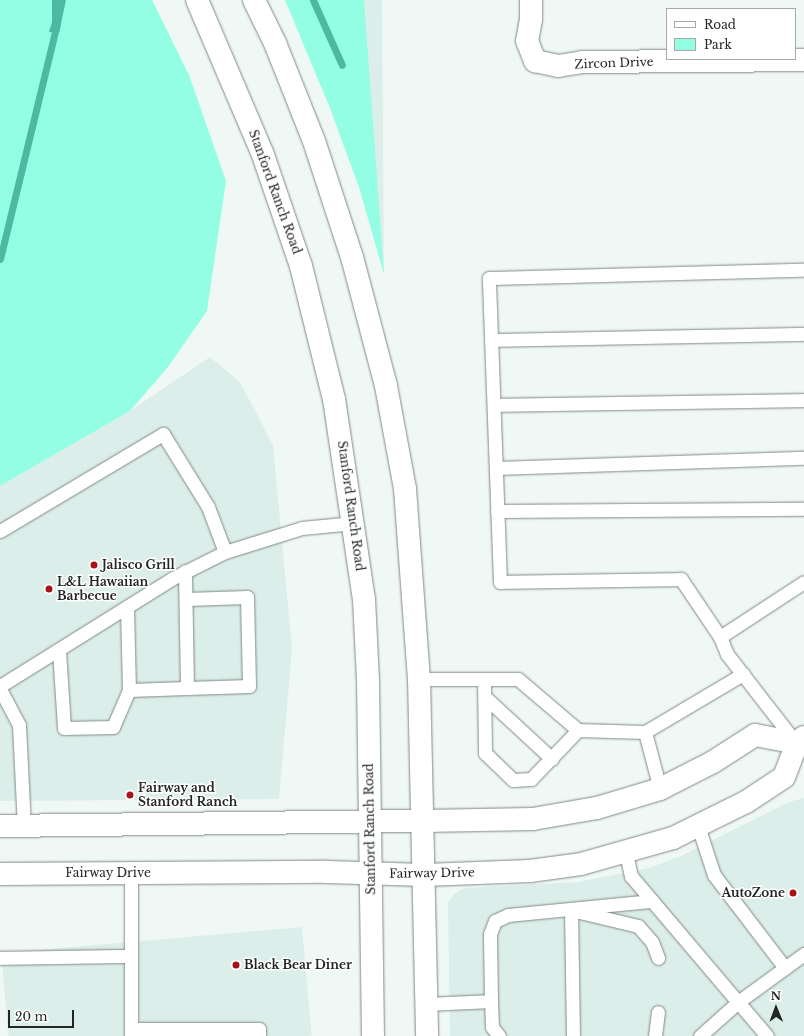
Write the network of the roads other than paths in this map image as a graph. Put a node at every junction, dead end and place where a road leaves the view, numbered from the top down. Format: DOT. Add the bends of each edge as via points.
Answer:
graph roads {
  1 [pos="197,0"];
  2 [pos="254,0"];
  3 [pos="531,0"];
  4 [pos="804,60"];
  5 [pos="804,270"];
  6 [pos="804,334"];
  7 [pos="492,340"];
  8 [pos="804,400"];
  9 [pos="494,405"];
  10 [pos="804,458"];
  11 [pos="496,468"];
  12 [pos="804,509"];
  13 [pos="497,511"];
  14 [pos="354,523"];
  15 [pos="0,531"];
  16 [pos="225,552"];
  17 [pos="185,571"];
  18 [pos="804,582"];
  19 [pos="186,599"];
  20 [pos="127,607"];
  21 [pos="720,636"];
  22 [pos="59,650"];
  23 [pos="743,674"];
  24 [pos="419,679"];
  25 [pos="484,679"];
  26 [pos="0,688"];
  27 [pos="187,688"];
  28 [pos="129,690"];
  29 [pos="485,697"];
  30 [pos="578,730"];
  31 [pos="645,732"];
  32 [pos="802,744"];
  33 [pos="552,759"];
  34 [pos="660,789"];
  35 [pos="370,821"];
  36 [pos="424,821"];
  37 [pos="0,826"];
  38 [pos="24,826"];
  39 [pos="698,826"];
  40 [pos="626,853"];
  41 [pos="131,873"];
  42 [pos="370,873"];
  43 [pos="0,874"];
  44 [pos="425,875"];
  45 [pos="652,901"];
  46 [pos="571,910"];
  47 [pos="804,954"];
  48 [pos="131,956"];
  49 [pos="0,958"];
  50 [pos="658,958"];
  51 [pos="784,968"];
  52 [pos="491,1001"];
  53 [pos="738,1002"];
  54 [pos="427,1004"];
  55 [pos="658,1012"];
  56 [pos="131,1033"];
  57 [pos="259,1036"];
  58 [pos="373,1036"];
  59 [pos="427,1036"];
  60 [pos="499,1036"];
  61 [pos="573,1036"];
  62 [pos="655,1036"];
  63 [pos="700,1036"];
  64 [pos="767,1036"];
  1 -- 14 [label="main road, Stanford Ranch Road" via="263,155 301,266 334,399"];
  2 -- 24 [label="main road" via="275,43 314,141 352,256 386,386 405,489"];
  3 -- 4 [label="main road, Zircon Drive" via="527,41 535,61 558,66 582,62"];
  5 -- 7 [label="lane" via="489,278"];
  6 -- 7 [label="lane"];
  7 -- 9 [label="lane"];
  8 -- 9 [label="lane"];
  9 -- 11 [label="lane"];
  10 -- 11 [label="lane"];
  11 -- 13 [label="lane"];
  12 -- 13 [label="lane"];
  13 -- 21 [label="lane" via="500,582 681,579"];
  14 -- 16 [label="lane" via="302,528"];
  14 -- 35 [label="main road, Stanford Ranch Road" via="364,599"];
  15 -- 16 [label="lane" via="163,434 208,507"];
  16 -- 17 [label="lane"];
  17 -- 19 [label="lane"];
  17 -- 20 [label="lane"];
  18 -- 21 [label="lane"];
  19 -- 27 [label="lane"];
  19 -- 27 [label="lane" via="247,597 249,686"];
  20 -- 22 [label="lane"];
  20 -- 28 [label="lane"];
  21 -- 23 [label="lane" via="727,654"];
  22 -- 26 [label="lane"];
  22 -- 28 [label="lane" via="64,728 112,727"];
  23 -- 31 [label="lane"];
  23 -- 32 [label="lane"];
  24 -- 25 [label="lane"];
  24 -- 36 [label="main road"];
  25 -- 29 [label="lane"];
  25 -- 30 [label="lane" via="518,679"];
  26 -- 38 [label="lane" via="19,725"];
  27 -- 28 [label="lane"];
  29 -- 33 [label="lane"];
  29 -- 33 [label="lane" via="485,753 513,780 532,779"];
  30 -- 31 [label="lane"];
  30 -- 33 [label="lane"];
  31 -- 34 [label="lane"];
  32 -- 34 [label="main road" via="755,735 713,762"];
  32 -- 39 [label="main road, Fairway Drive" via="784,777 746,802"];
  34 -- 36 [label="main road" via="611,805 555,816 506,820"];
  35 -- 36 [label="main road"];
  35 -- 38 [label="main road"];
  35 -- 42 [label="main road, Stanford Ranch Road"];
  36 -- 44 [label="main road"];
  37 -- 38 [label="main road"];
  39 -- 40 [label="main road, Fairway Drive"];
  39 -- 51 [label="lane" via="714,875"];
  40 -- 44 [label="main road, Fairway Drive" via="581,864 530,871"];
  40 -- 45 [label="lane" via="631,876"];
  41 -- 42 [label="main road, Fairway Drive"];
  41 -- 43 [label="main road, Fairway Drive"];
  41 -- 48 [label="lane"];
  42 -- 44 [label="main road, Fairway Drive"];
  42 -- 58 [label="main road, Stanford Ranch Road"];
  44 -- 54 [label="main road"];
  45 -- 46 [label="lane"];
  45 -- 53 [label="lane"];
  46 -- 50 [label="lane" via="638,926 652,942"];
  46 -- 52 [label="lane" via="508,915 495,921 490,934"];
  46 -- 61 [label="lane"];
  47 -- 51 [label="lane"];
  48 -- 49 [label="lane"];
  48 -- 56 [label="lane"];
  51 -- 53 [label="lane"];
  52 -- 54 [label="lane"];
  52 -- 60 [label="lane" via="492,1027"];
  53 -- 63 [label="lane"];
  53 -- 64 [label="lane"];
  54 -- 59 [label="main road"];
  55 -- 62 [label="lane"];
  56 -- 57 [label="lane" via="259,1029"];
}
